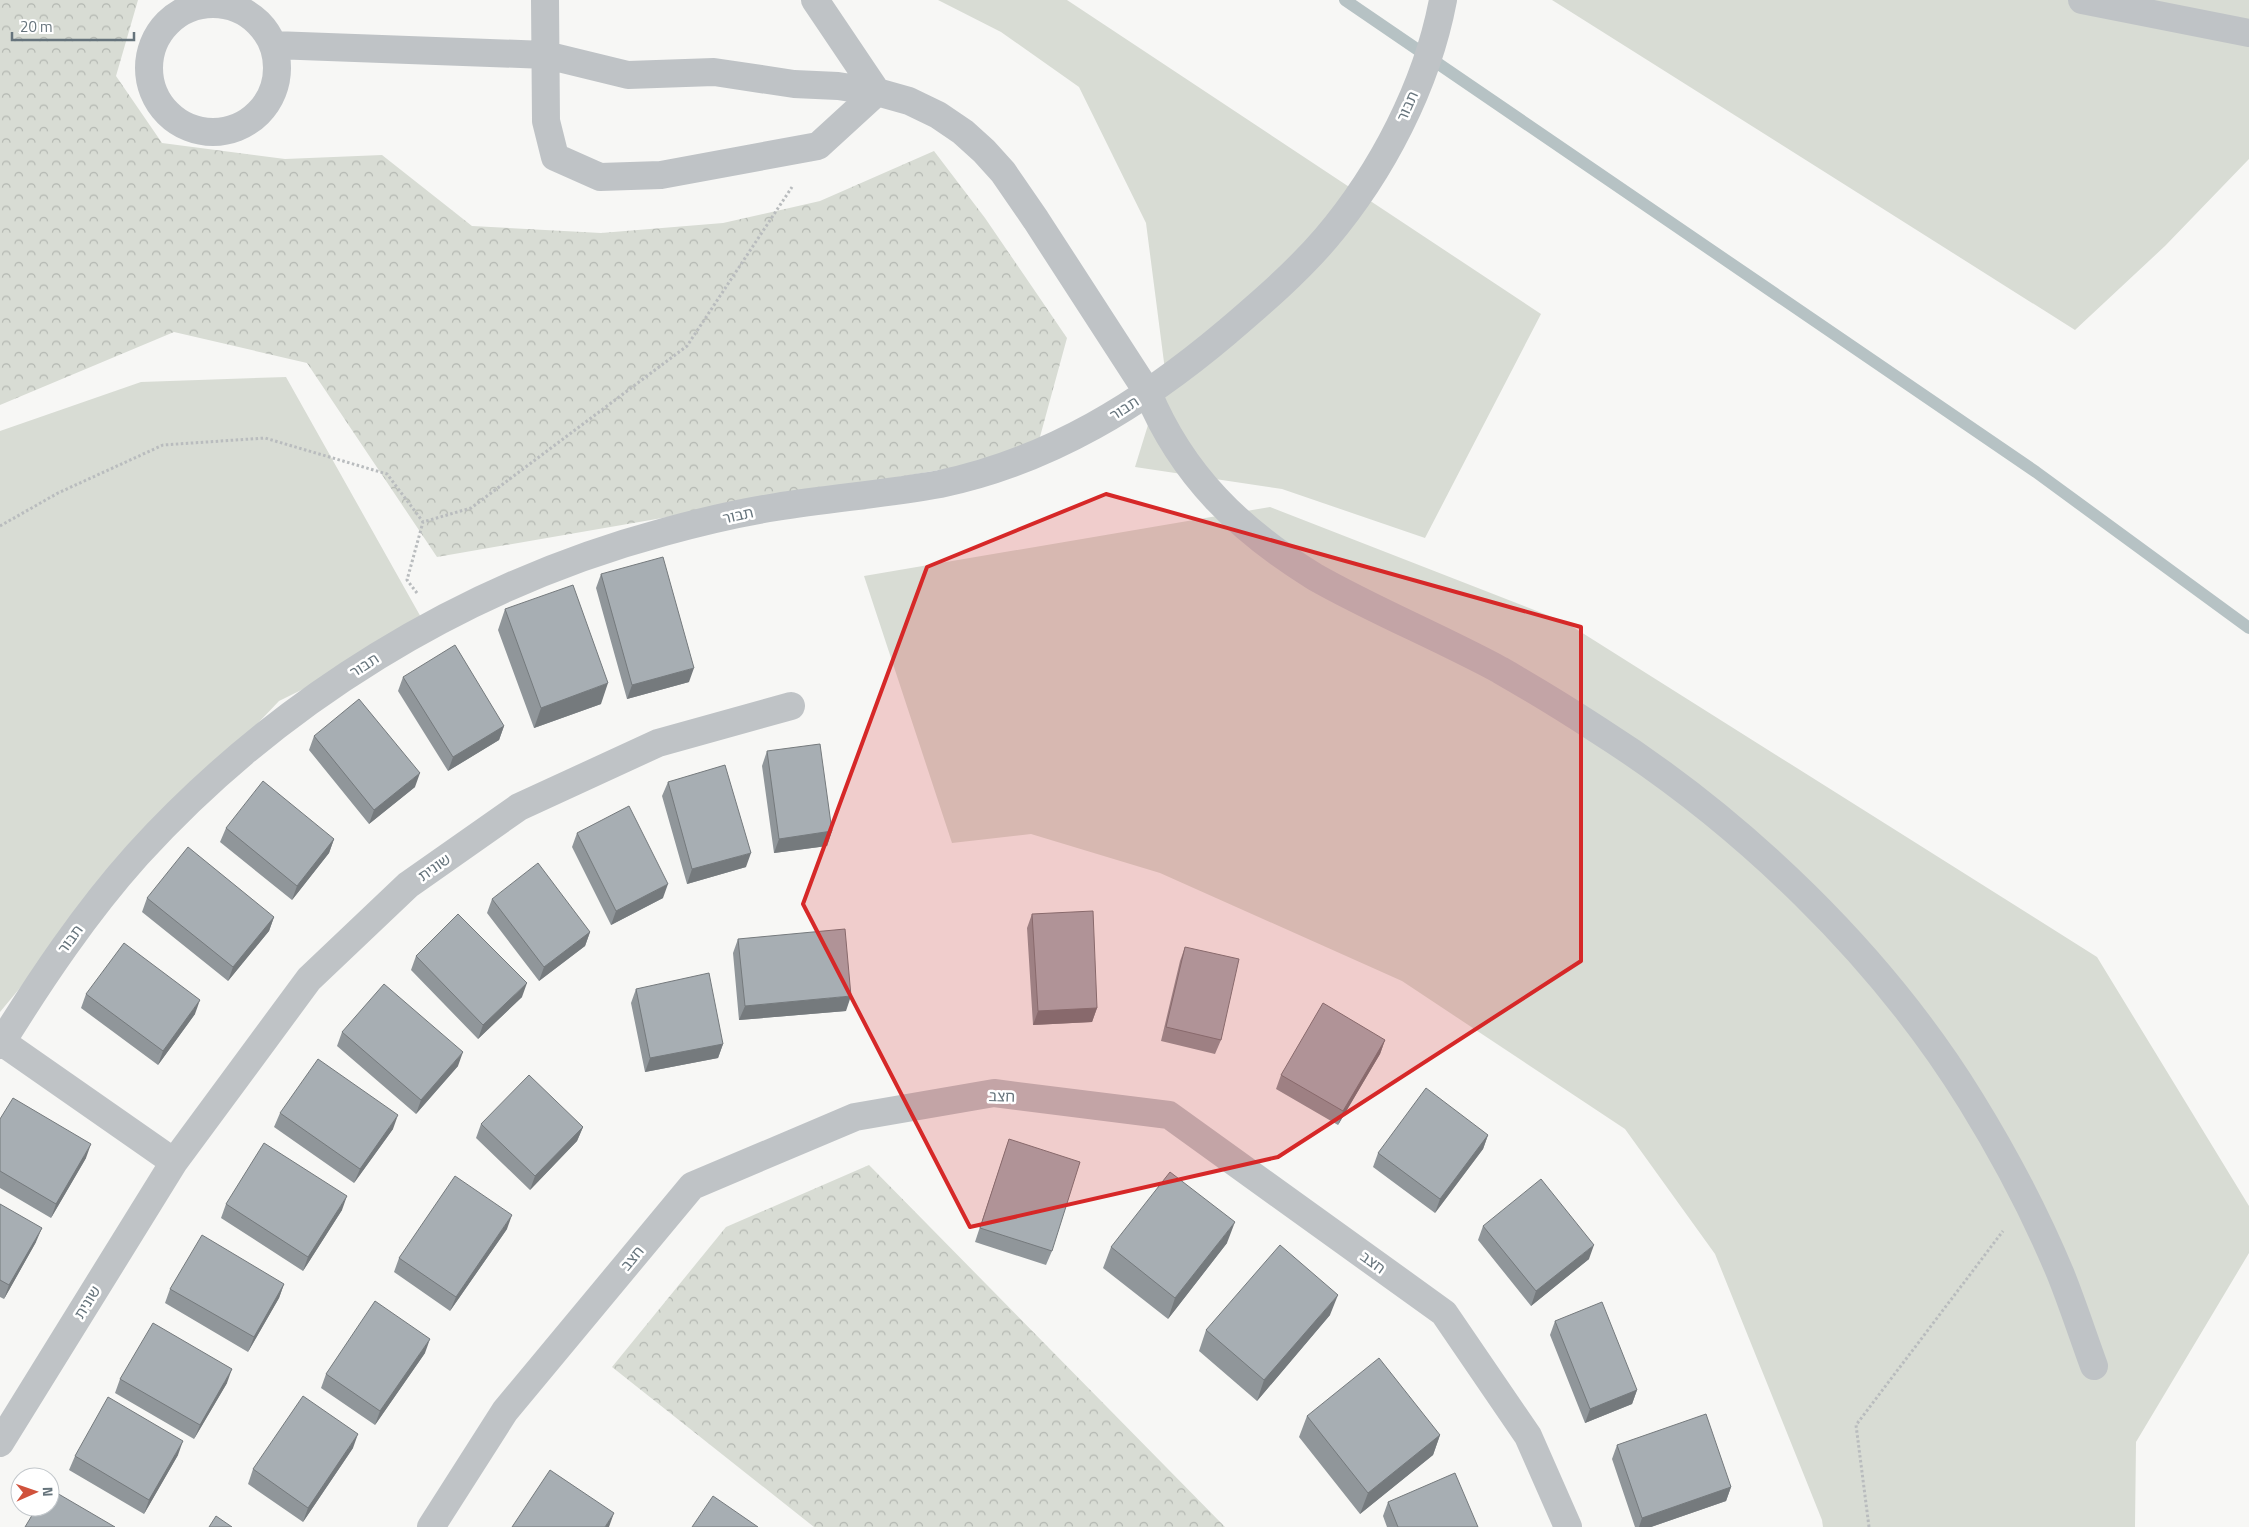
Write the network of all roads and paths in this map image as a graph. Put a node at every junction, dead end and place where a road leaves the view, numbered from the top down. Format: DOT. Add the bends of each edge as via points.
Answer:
graph roads {
  1 [pos="546,0"];
  2 [pos="815,0"];
  3 [pos="1443,0"];
  4 [pos="2082,0"];
  5 [pos="195,3"];
  6 [pos="2249,33"];
  7 [pos="274,45"];
  8 [pos="546,55"];
  9 [pos="877,92"];
  10 [pos="818,146"];
  11 [pos="1148,392"];
  12 [pos="423,522"];
  13 [pos="0,526"];
  14 [pos="439,621"];
  15 [pos="791,706"];
  16 [pos="1,1044"];
  17 [pos="174,1162"];
  18 [pos="2026,1200"];
  19 [pos="2094,1366"];
  20 [pos="0,1443"];
  21 [pos="431,1527"];
  22 [pos="1568,1527"];
  23 [pos="1869,1527"];
  1 -- 8 [label="street"];
  2 -- 9 [label="street"];
  3 -- 11 [label="street, תבור" via="1419,80 1375,169 1351,205 1306,260 1270,295 1204,351"];
  4 -- 6 [label="street"];
  5 -- 7 [label="street" via="220,3 242,10 262,24"];
  5 -- 7 [label="street" via="175,14 160,30 151,50 148,72 154,94 166,112 183,126 204,132 226,132 247,123 263,108 274,89 278,67"];
  7 -- 8 [label="street"];
  8 -- 9 [label="street" via="628,75 714,72"];
  8 -- 10 [label="street" via="546,122 555,157 600,177 661,175"];
  9 -- 10 [label="street"];
  9 -- 11 [label="street" via="910,101 938,115 984,151 1020,195"];
  10 -- 12 [label="path" via="687,346 471,508"];
  11 -- 14 [label="street, תבור" via="1058,446 996,470 915,489 774,507 663,532 558,566"];
  11 -- 18 [label="street" via="1162,425 1199,480 1220,504 1265,544 1340,591 1499,670 1600,731 1692,796 1774,866 1848,940 1913,1018 1970,1100"];
  12 -- 13 [label="path" via="387,474 265,438 163,445 58,493"];
  12 -- 14 [label="path" via="407,580"];
  14 -- 16 [label="street, תבור" via="369,661 284,719 207,784 137,855 75,931"];
  15 -- 17 [label="street, שונית" via="658,743 519,807 408,885 309,979"];
  16 -- 17 [label="street"];
  17 -- 20 [label="street, שונית"];
  18 -- 19 [label="street" via="2061,1274"];
  18 -- 23 [label="path" via="1856,1425"];
  21 -- 22 [label="street, חצב" via="505,1411 692,1186 855,1117 994,1093 1169,1115 1444,1313 1528,1436"];
}
